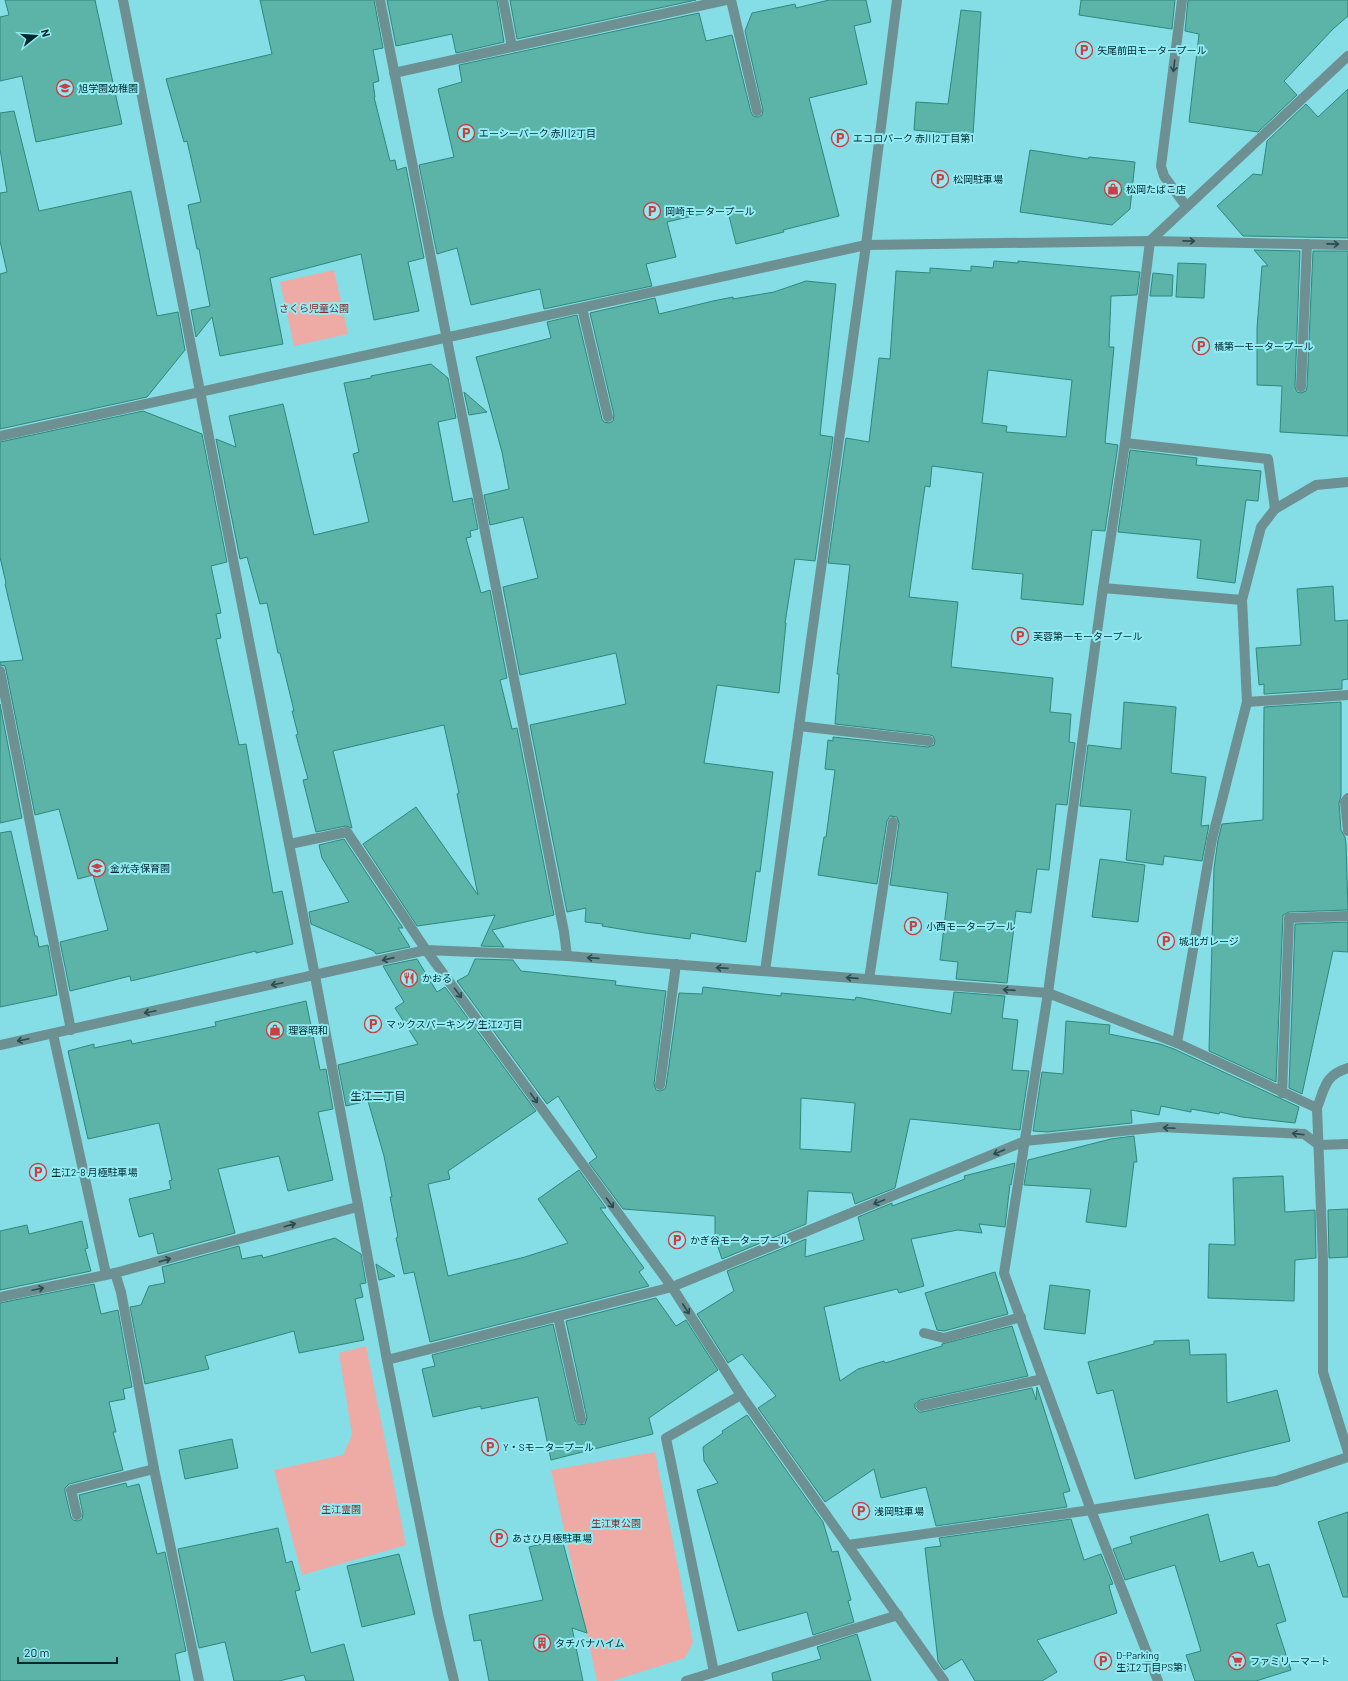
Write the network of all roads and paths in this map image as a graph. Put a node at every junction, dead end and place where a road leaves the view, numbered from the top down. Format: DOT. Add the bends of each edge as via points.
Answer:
graph roads {
  1 [pos="123,0"];
  2 [pos="380,0"];
  3 [pos="502,0"];
  4 [pos="726,0"];
  5 [pos="731,0"];
  6 [pos="897,0"];
  7 [pos="1182,0"];
  8 [pos="512,47"];
  9 [pos="1348,56"];
  10 [pos="394,73"];
  11 [pos="757,111"];
  12 [pos="1186,206"];
  13 [pos="1150,241"];
  14 [pos="1307,244"];
  15 [pos="866,245"];
  16 [pos="1348,245"];
  17 [pos="582,308"];
  18 [pos="447,337"];
  19 [pos="1301,387"];
  20 [pos="201,392"];
  21 [pos="608,417"];
  22 [pos="0,436"];
  23 [pos="1125,444"];
  24 [pos="1348,482"];
  25 [pos="1275,509"];
  26 [pos="1103,588"];
  27 [pos="1242,600"];
  28 [pos="0,671"];
  29 [pos="1348,695"];
  30 [pos="1247,702"];
  31 [pos="799,726"];
  32 [pos="929,741"];
  33 [pos="1348,798"];
  34 [pos="892,822"];
  35 [pos="1348,831"];
  36 [pos="290,844"];
  37 [pos="1348,916"];
  38 [pos="426,950"];
  39 [pos="567,956"];
  40 [pos="676,964"];
  41 [pos="765,971"];
  42 [pos="316,976"];
  43 [pos="869,979"];
  44 [pos="1048,993"];
  45 [pos="71,1030"];
  46 [pos="53,1034"];
  47 [pos="1177,1043"];
  48 [pos="0,1045"];
  49 [pos="1348,1068"];
  50 [pos="660,1085"];
  51 [pos="1282,1093"];
  52 [pos="1317,1108"];
  53 [pos="1025,1141"];
  54 [pos="1348,1144"];
  55 [pos="1319,1145"];
  56 [pos="357,1207"];
  57 [pos="111,1274"];
  58 [pos="672,1287"];
  59 [pos="0,1298"];
  60 [pos="558,1316"];
  61 [pos="1021,1317"];
  62 [pos="924,1333"];
  63 [pos="387,1360"];
  64 [pos="1043,1380"];
  65 [pos="741,1395"];
  66 [pos="921,1406"];
  67 [pos="580,1419"];
  68 [pos="1348,1452"];
  69 [pos="1348,1457"];
  70 [pos="154,1470"];
  71 [pos="1090,1510"];
  72 [pos="77,1515"];
  73 [pos="848,1545"];
  74 [pos="898,1615"];
  75 [pos="714,1672"];
  76 [pos="199,1681"];
  77 [pos="454,1681"];
  78 [pos="686,1681"];
  79 [pos="944,1681"];
  80 [pos="1158,1681"];
  1 -- 20 [label="street"];
  2 -- 10 [label="street"];
  3 -- 8 [label="street"];
  4 -- 8 [label="street"];
  5 -- 11 [label="street"];
  6 -- 15 [label="street"];
  7 -- 12 [label="street, one-way" via="1161,166 1164,176"];
  8 -- 10 [label="street"];
  9 -- 12 [label="street"];
  10 -- 18 [label="street"];
  12 -- 13 [label="street"];
  13 -- 14 [label="street, one-way"];
  13 -- 15 [label="street"];
  13 -- 23 [label="street"];
  14 -- 16 [label="street, one-way"];
  14 -- 19 [label="street"];
  15 -- 17 [label="street"];
  15 -- 31 [label="street"];
  17 -- 18 [label="street"];
  17 -- 21 [label="street"];
  18 -- 20 [label="street"];
  18 -- 39 [label="street"];
  20 -- 22 [label="street"];
  20 -- 36 [label="street"];
  23 -- 25 [label="street" via="1268,459"];
  23 -- 26 [label="street"];
  24 -- 25 [label="street" via="1316,485"];
  25 -- 27 [label="street" via="1261,527"];
  26 -- 27 [label="street"];
  26 -- 44 [label="street"];
  27 -- 30 [label="street"];
  28 -- 45 [label="street"];
  29 -- 30 [label="street"];
  30 -- 47 [label="street" via="1212,839"];
  31 -- 32 [label="street"];
  31 -- 41 [label="street"];
  33 -- 35 [label="street" via="1345,802"];
  34 -- 43 [label="street"];
  36 -- 38 [label="street" via="347,832"];
  36 -- 42 [label="street"];
  37 -- 51 [label="street" via="1289,918"];
  38 -- 39 [label="street"];
  38 -- 42 [label="street, one-way"];
  38 -- 58 [label="street, one-way"];
  40 -- 39 [label="street, one-way"];
  41 -- 40 [label="street, one-way"];
  40 -- 50 [label="street"];
  43 -- 41 [label="street, one-way"];
  42 -- 45 [label="street, one-way"];
  42 -- 56 [label="street"];
  44 -- 43 [label="street, one-way"];
  44 -- 47 [label="street"];
  44 -- 53 [label="street"];
  45 -- 46 [label="street"];
  46 -- 48 [label="street, one-way"];
  46 -- 57 [label="street"];
  47 -- 51 [label="street"];
  49 -- 52 [label="street" via="1335,1072 1327,1081"];
  51 -- 52 [label="street"];
  52 -- 55 [label="street"];
  55 -- 53 [label="street, one-way" via="1304,1134 1161,1127"];
  53 -- 58 [label="street, one-way"];
  53 -- 61 [label="street" via="1004,1273"];
  54 -- 55 [label="street"];
  55 -- 68 [label="street" via="1323,1372"];
  57 -- 56 [label="street, one-way"];
  56 -- 63 [label="street"];
  59 -- 57 [label="street, one-way"];
  57 -- 70 [label="street" via="121,1292"];
  58 -- 60 [label="street"];
  58 -- 65 [label="street, one-way"];
  60 -- 63 [label="street"];
  60 -- 67 [label="street"];
  61 -- 62 [label="street" via="944,1338"];
  61 -- 64 [label="street"];
  63 -- 77 [label="street"];
  64 -- 66 [label="street"];
  64 -- 71 [label="street"];
  65 -- 73 [label="street"];
  65 -- 75 [label="street" via="666,1438"];
  69 -- 71 [label="street" via="1276,1481"];
  70 -- 72 [label="street" via="71,1490"];
  70 -- 76 [label="street"];
  71 -- 73 [label="street"];
  71 -- 80 [label="street"];
  73 -- 74 [label="street"];
  74 -- 75 [label="street"];
  74 -- 79 [label="street"];
  75 -- 78 [label="street"];
}
